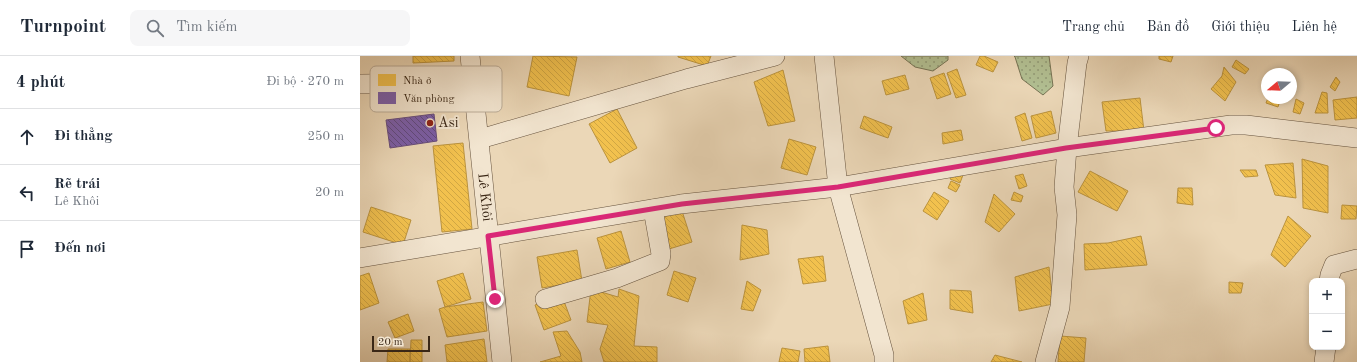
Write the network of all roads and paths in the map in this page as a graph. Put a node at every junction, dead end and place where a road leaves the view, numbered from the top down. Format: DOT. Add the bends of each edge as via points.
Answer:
graph roads {
  1 [pos="470,56"];
  2 [pos="775,56"];
  3 [pos="824,56"];
  4 [pos="1078,59"];
  5 [pos="471,66"];
  6 [pos="360,84"];
  7 [pos="370,84"];
  8 [pos="477,112"];
  9 [pos="1357,138"];
  10 [pos="480,139"];
  11 [pos="1066,148"];
  12 [pos="838,187"];
  13 [pos="653,209"];
  14 [pos="488,236"];
  15 [pos="360,258"];
  16 [pos="1357,259"];
  17 [pos="1330,278"];
  18 [pos="545,299"];
  19 [pos="1326,350"];
  20 [pos="502,362"];
  21 [pos="884,362"];
  22 [pos="1045,362"];
  23 [pos="1324,362"];
  1 -- 5 [label="street, Lê Khôi"];
  2 -- 10 [label="street"];
  3 -- 12 [label="street"];
  4 -- 11 [label="street"];
  6 -- 7 [label="street"];
  8 -- 10 [label="street, Lê Khôi"];
  9 -- 11 [label="street" via="1231,125"];
  10 -- 14 [label="street, Lê Khôi"];
  11 -- 12 [label="street"];
  11 -- 22 [label="street" via="1064,187 1067,215 1060,307"];
  12 -- 13 [label="street"];
  12 -- 21 [label="street"];
  13 -- 14 [label="street"];
  13 -- 18 [label="street" via="660,261 617,278"];
  14 -- 15 [label="street"];
  14 -- 20 [label="street, Lê Khôi"];
  16 -- 17 [label="street" via="1334,265"];
  19 -- 23 [label="street"];
}
